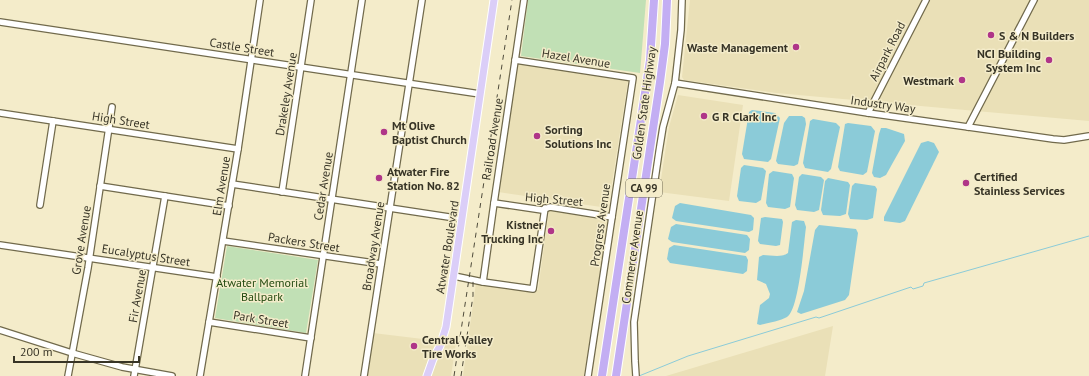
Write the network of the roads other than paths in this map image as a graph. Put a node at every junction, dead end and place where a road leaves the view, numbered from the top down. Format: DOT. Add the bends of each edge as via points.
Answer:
graph roads {
  1 [pos="260,0"];
  2 [pos="311,0"];
  3 [pos="362,0"];
  4 [pos="422,0"];
  5 [pos="494,0"];
  6 [pos="524,0"];
  7 [pos="654,0"];
  8 [pos="668,0"];
  9 [pos="682,0"];
  10 [pos="926,0"];
  11 [pos="1034,0"];
  12 [pos="0,22"];
  13 [pos="251,60"];
  14 [pos="515,60"];
  15 [pos="301,68"];
  16 [pos="351,75"];
  17 [pos="633,78"];
  18 [pos="675,83"];
  19 [pos="409,84"];
  20 [pos="480,94"];
  21 [pos="112,107"];
  22 [pos="0,113"];
  23 [pos="868,113"];
  24 [pos="53,121"];
  25 [pos="968,127"];
  26 [pos="109,130"];
  27 [pos="1089,136"];
  28 [pos="238,149"];
  29 [pos="232,184"];
  30 [pos="100,186"];
  31 [pos="282,192"];
  32 [pos="165,196"];
  33 [pos="332,199"];
  34 [pos="494,203"];
  35 [pos="40,205"];
  36 [pos="229,206"];
  37 [pos="390,208"];
  38 [pos="545,208"];
  39 [pos="612,217"];
  40 [pos="462,219"];
  41 [pos="223,241"];
  42 [pos="0,245"];
  43 [pos="323,256"];
  44 [pos="89,258"];
  45 [pos="381,264"];
  46 [pos="153,268"];
  47 [pos="454,276"];
  48 [pos="217,277"];
  49 [pos="483,282"];
  50 [pos="209,322"];
  51 [pos="0,330"];
  52 [pos="311,338"];
  53 [pos="72,353"];
  54 [pos="134,373"];
  55 [pos="636,373"];
  56 [pos="68,376"];
  57 [pos="172,376"];
  58 [pos="200,376"];
  59 [pos="305,376"];
  60 [pos="364,376"];
  61 [pos="426,376"];
  62 [pos="588,376"];
  63 [pos="602,376"];
  64 [pos="616,376"];
  1 -- 13 [label="street, Elm Avenue"];
  2 -- 15 [label="street, Drakeley Avenue"];
  3 -- 16 [label="street, Cedar Avenue"];
  4 -- 19 [label="street, Broadway Avenue"];
  5 -- 20 [label="main road, Atwater Boulevard"];
  6 -- 14 [label="street, Railroad Avenue"];
  7 -- 63 [label="highway, Golden State Highway / CA 99" via="650,60"];
  8 -- 64 [label="highway, Golden State Highway / CA 99" via="660,82"];
  9 -- 18 [label="street, Commerce Avenue"];
  10 -- 23 [label="street, Airpark Road"];
  11 -- 25 [label="street"];
  12 -- 13 [label="street, Castle Street"];
  13 -- 15 [label="street, Castle Street"];
  13 -- 28 [label="street, Elm Avenue"];
  14 -- 17 [label="street, Hazel Avenue"];
  14 -- 34 [label="street, Railroad Avenue"];
  15 -- 16 [label="street, Castle Street"];
  15 -- 31 [label="street, Drakeley Avenue"];
  16 -- 19 [label="street, Castle Street"];
  16 -- 33 [label="street, Cedar Avenue"];
  17 -- 39 [label="street, Progress Avenue"];
  18 -- 23 [label="street, Industry Way"];
  18 -- 55 [label="street, Commerce Avenue" via="663,127 634,322"];
  19 -- 20 [label="street, Castle Street"];
  19 -- 37 [label="street, Broadway Avenue"];
  20 -- 40 [label="main road, Atwater Boulevard"];
  21 -- 26 [label="street, Grove Avenue"];
  22 -- 24 [label="street, High Street"];
  23 -- 25 [label="street, Industry Way"];
  24 -- 26 [label="street, High Street"];
  24 -- 35 [label="street"];
  25 -- 27 [label="street, Industry Way" via="1064,140"];
  26 -- 28 [label="street, High Street"];
  26 -- 30 [label="street, Grove Avenue"];
  28 -- 29 [label="street, Elm Avenue"];
  29 -- 31 [label="street"];
  29 -- 36 [label="street, Elm Avenue"];
  30 -- 32 [label="street"];
  30 -- 44 [label="street, Grove Avenue"];
  31 -- 33 [label="street"];
  32 -- 36 [label="street"];
  32 -- 46 [label="street, Fir Avenue"];
  33 -- 37 [label="street"];
  33 -- 43 [label="street, Cedar Avenue"];
  34 -- 38 [label="street, High Street" via="542,210"];
  34 -- 49 [label="street, Railroad Avenue"];
  36 -- 41 [label="street, Elm Avenue"];
  37 -- 40 [label="street"];
  37 -- 45 [label="street, Broadway Avenue"];
  38 -- 39 [label="street, High Street"];
  38 -- 49 [label="street" via="532,289"];
  39 -- 62 [label="street, Progress Avenue"];
  40 -- 47 [label="main road, Atwater Boulevard"];
  41 -- 43 [label="street, Packers Street"];
  41 -- 48 [label="street, Elm Avenue"];
  42 -- 44 [label="street, Eucalyptus Street"];
  43 -- 45 [label="street, Packers Street"];
  43 -- 52 [label="street, Cedar Avenue"];
  44 -- 46 [label="street, Eucalyptus Street"];
  44 -- 53 [label="street, Grove Avenue"];
  45 -- 60 [label="street, Broadway Avenue"];
  46 -- 48 [label="street, Eucalyptus Street"];
  46 -- 54 [label="street, Fir Avenue"];
  47 -- 49 [label="street"];
  47 -- 61 [label="main road, Atwater Boulevard" via="446,327"];
  48 -- 50 [label="street, Elm Avenue"];
  50 -- 52 [label="street, Park Street"];
  50 -- 58 [label="street, Elm Avenue"];
  51 -- 53 [label="street"];
  52 -- 59 [label="street, Cedar Avenue"];
  53 -- 54 [label="street"];
  53 -- 56 [label="street, Grove Avenue"];
  54 -- 57 [label="street"];
}
